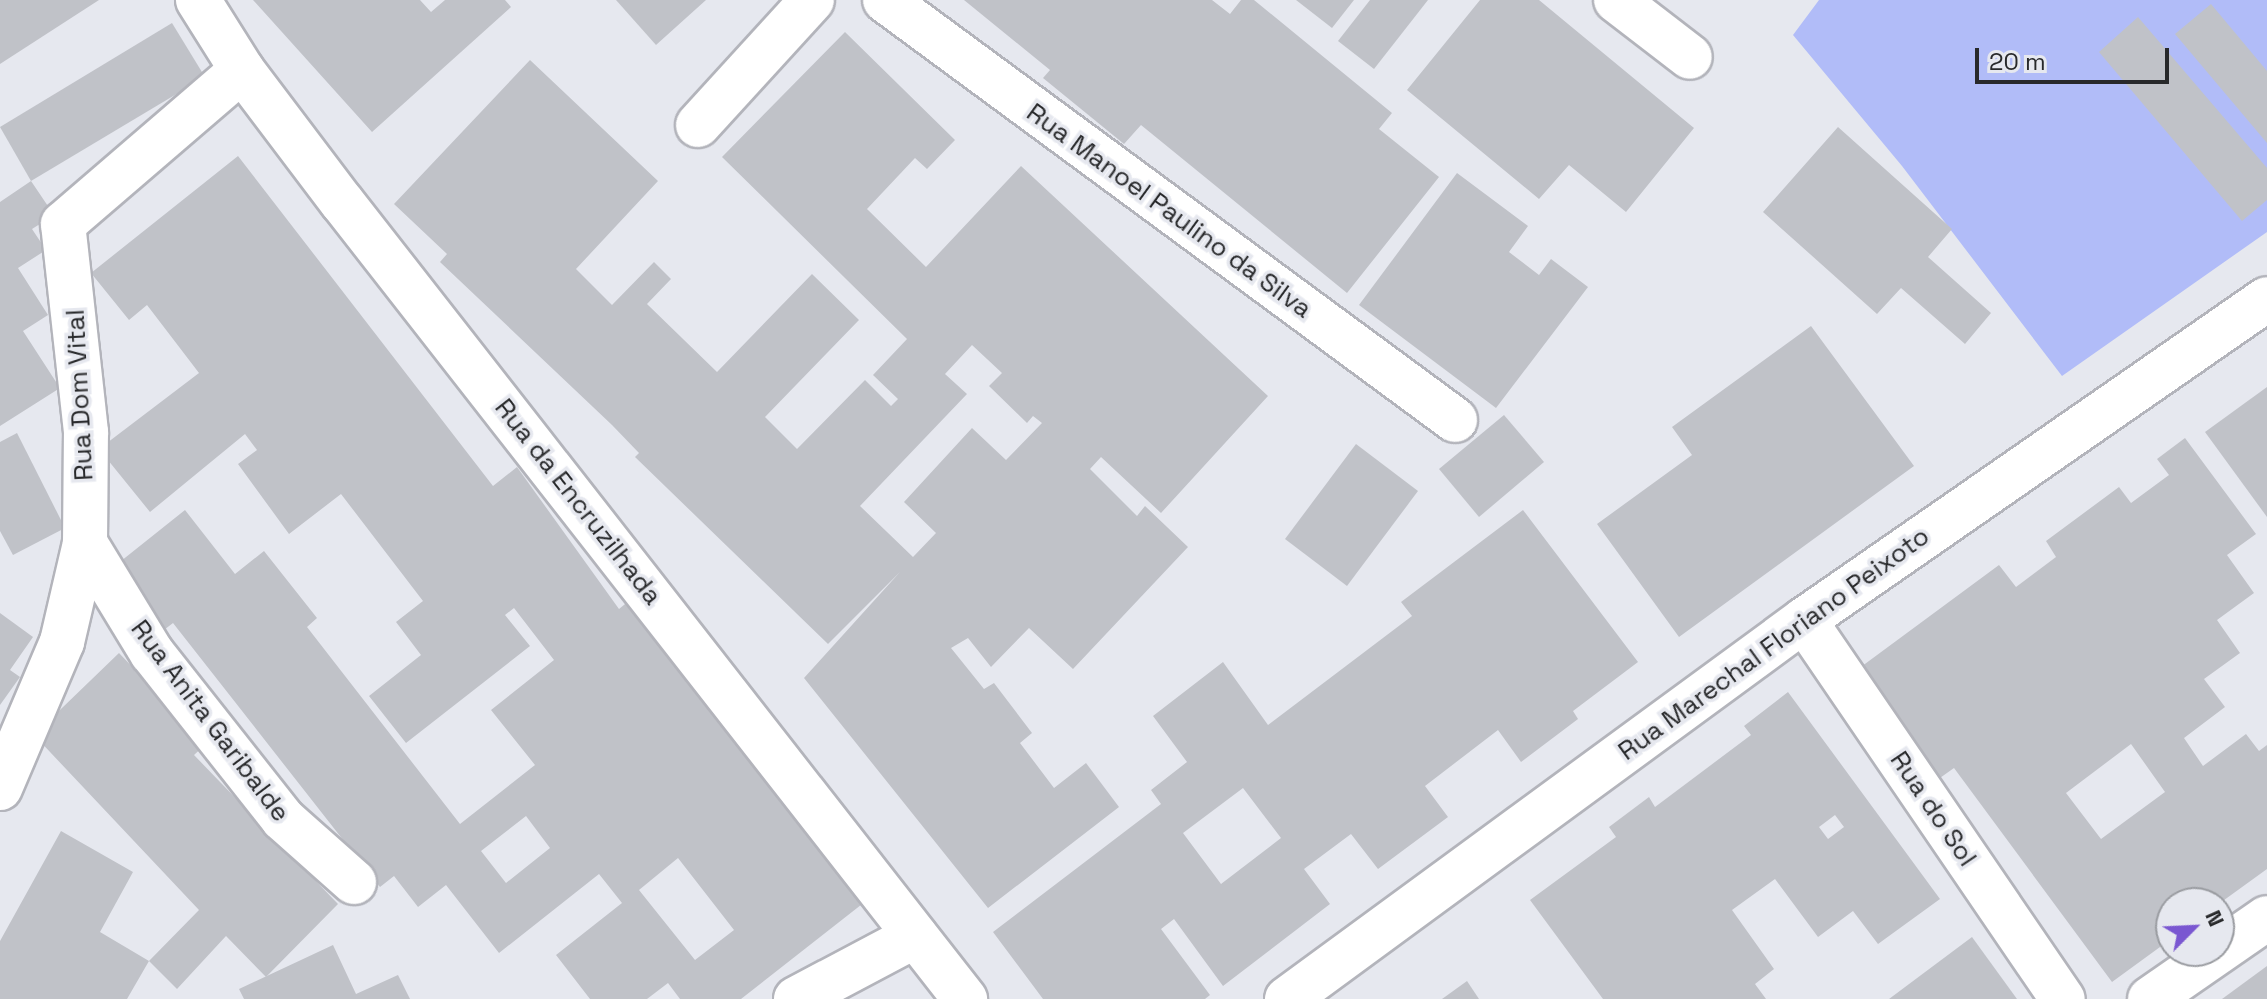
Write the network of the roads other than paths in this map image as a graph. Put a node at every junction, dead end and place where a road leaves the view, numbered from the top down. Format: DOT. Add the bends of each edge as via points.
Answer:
graph roads {
  1 [pos="198,0"];
  2 [pos="812,0"];
  3 [pos="885,0"];
  4 [pos="1616,0"];
  5 [pos="1690,57"];
  6 [pos="242,70"];
  7 [pos="698,125"];
  8 [pos="2267,299"];
  9 [pos="1455,420"];
  10 [pos="85,543"];
  11 [pos="1804,620"];
  12 [pos="0,788"];
  13 [pos="354,882"];
  14 [pos="2267,918"];
  15 [pos="915,936"];
  16 [pos="796,999"];
  17 [pos="965,999"];
  18 [pos="1287,999"];
  19 [pos="2063,999"];
  20 [pos="2150,999"];
  1 -- 6 [label="street, Rua da Encruzilhada"];
  2 -- 7 [label="street"];
  3 -- 9 [label="street, Rua Manoel Paulino da Silva"];
  4 -- 5 [label="street"];
  6 -- 10 [label="street, Rua Dom Vital" via="63,224 86,432"];
  6 -- 15 [label="street, Rua da Encruzilhada"];
  8 -- 11 [label="street, Rua Marechal Floriano Peixoto"];
  10 -- 12 [label="street, Rua Dom Vital" via="62,642"];
  10 -- 13 [label="street, Rua Anita Garibalde" via="152,653 275,809"];
  11 -- 18 [label="street, Rua Marechal Floriano Peixoto"];
  11 -- 19 [label="street, Rua do Sol"];
  14 -- 20 [label="street"];
  15 -- 16 [label="street"];
  15 -- 17 [label="street, Rua da Encruzilhada"];
}
